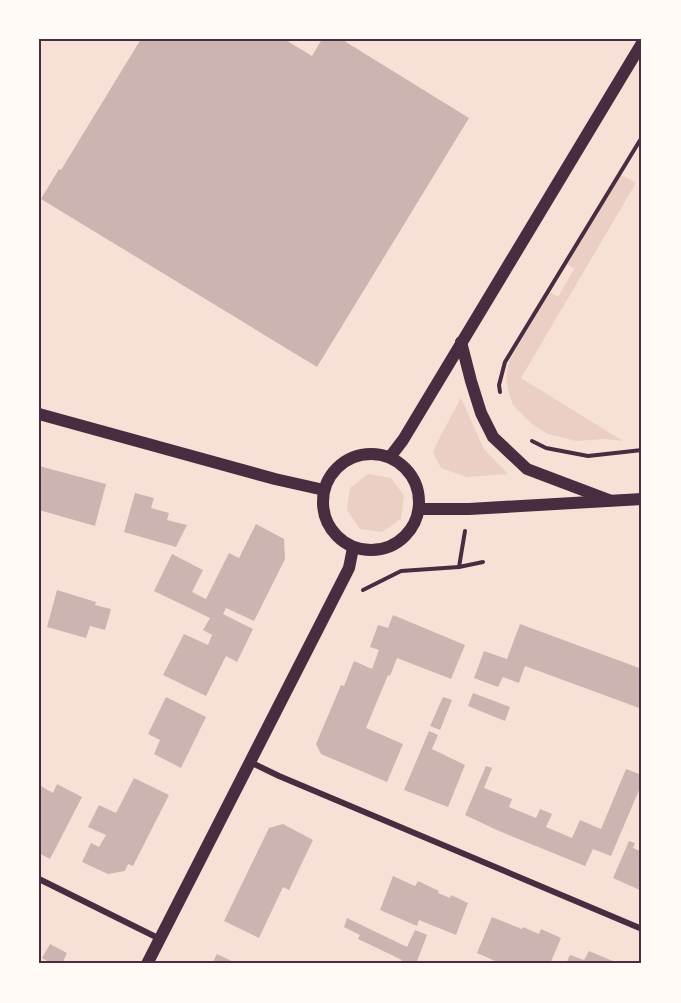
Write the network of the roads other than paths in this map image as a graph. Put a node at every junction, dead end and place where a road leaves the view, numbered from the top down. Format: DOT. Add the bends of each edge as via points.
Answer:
graph roads {
  1 [pos="642,43"];
  2 [pos="461,342"];
  3 [pos="39,414"];
  4 [pos="390,457"];
  5 [pos="324,490"];
  6 [pos="642,499"];
  7 [pos="609,500"];
  8 [pos="419,509"];
  9 [pos="353,548"];
  10 [pos="250,762"];
  11 [pos="39,879"];
  12 [pos="642,929"];
  13 [pos="160,939"];
  14 [pos="147,964"];
  1 -- 2 [label="main road"];
  2 -- 4 [label="main road"];
  2 -- 7 [label="main road" via="481,413 493,437 527,469"];
  3 -- 5 [label="main road"];
  4 -- 5 [label="main road" via="357,455 342,463"];
  4 -- 8 [label="main road" via="413,478"];
  5 -- 9 [label="main road" via="325,518 341,541"];
  6 -- 7 [label="main road"];
  7 -- 8 [label="main road"];
  8 -- 9 [label="main road" via="407,535 395,544 381,550"];
  9 -- 10 [label="main road" via="349,568"];
  10 -- 12 [label="street"];
  10 -- 13 [label="main road"];
  11 -- 13 [label="street"];
  13 -- 14 [label="main road"];
}
